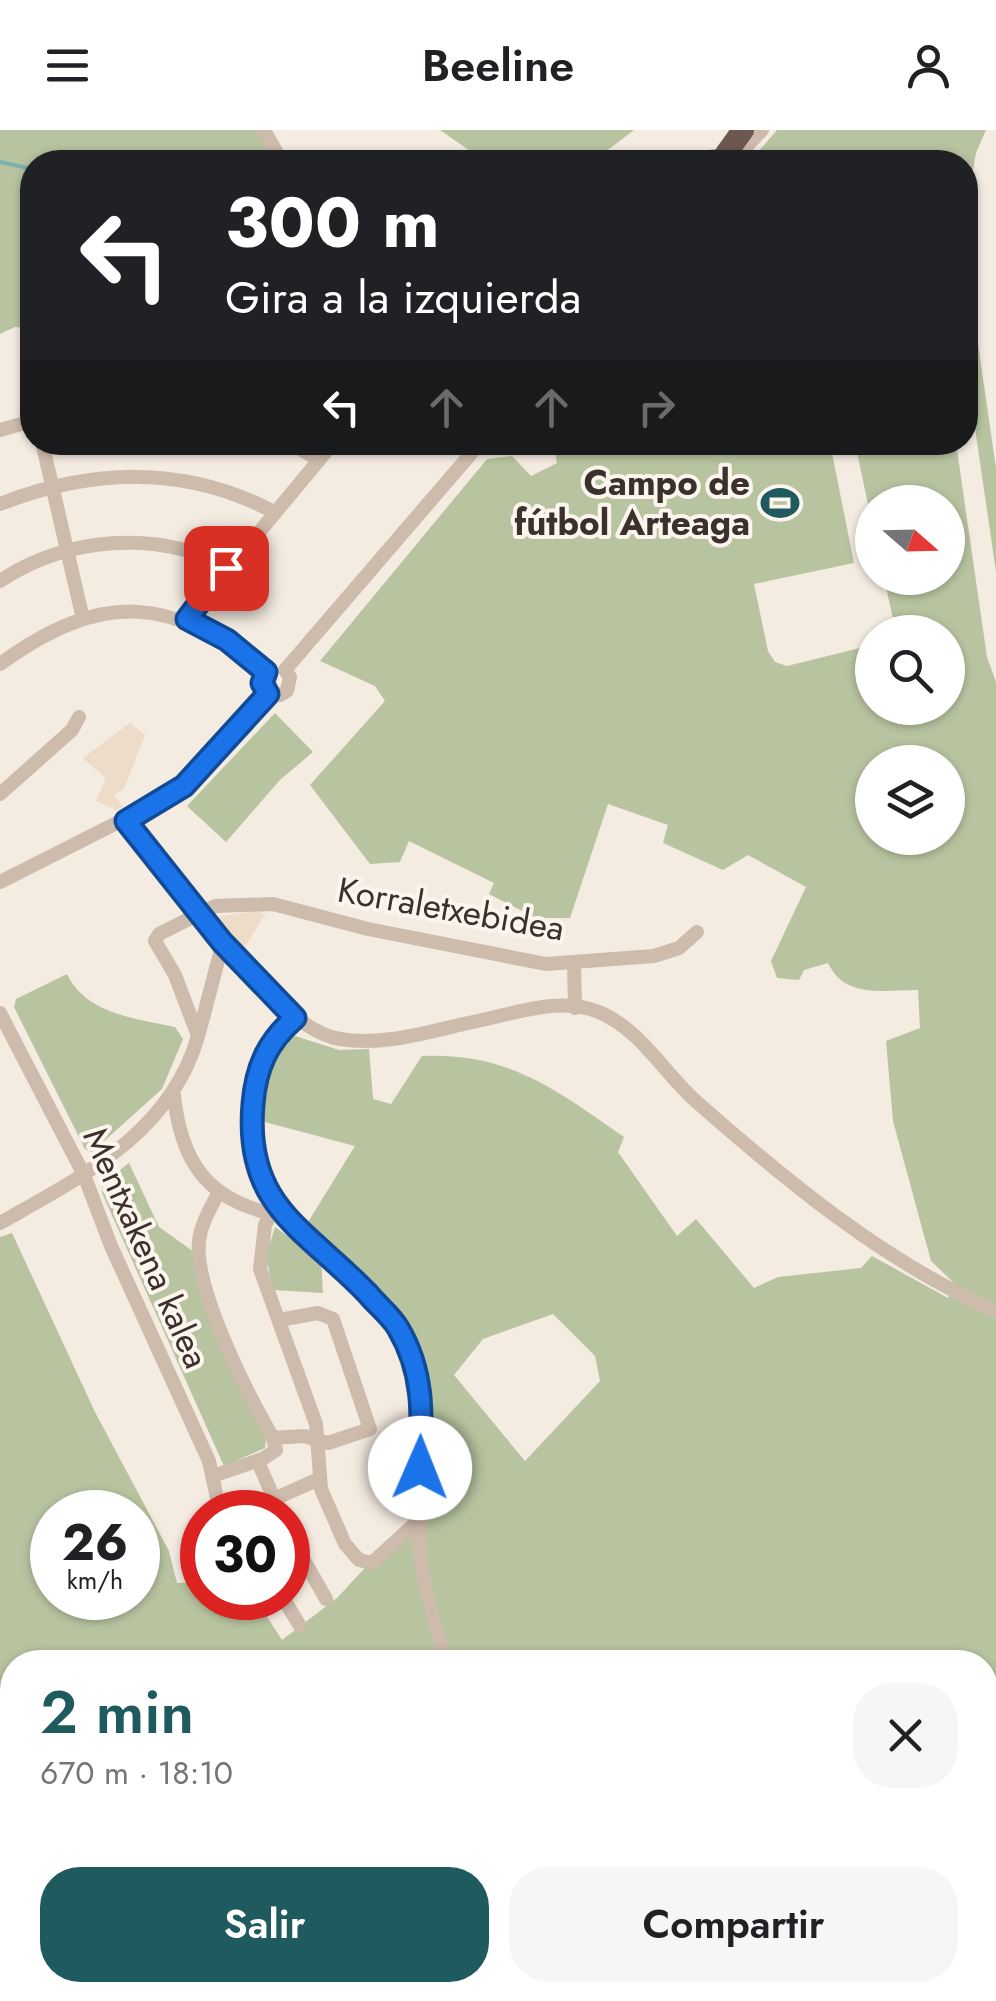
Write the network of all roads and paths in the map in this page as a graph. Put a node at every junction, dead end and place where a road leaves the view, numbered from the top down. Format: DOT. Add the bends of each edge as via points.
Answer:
graph roads {
  1 [pos="760,130"];
  2 [pos="739,150"];
  3 [pos="45,455"];
  4 [pos="310,455"];
  5 [pos="323,455"];
  6 [pos="471,455"];
  7 [pos="319,460"];
  8 [pos="52,486"];
  9 [pos="0,504"];
  10 [pos="274,512"];
  11 [pos="68,551"];
  12 [pos="226,568"];
  13 [pos="0,581"];
  14 [pos="84,619"];
  15 [pos="187,619"];
  16 [pos="0,664"];
  17 [pos="284,670"];
  18 [pos="266,672"];
  19 [pos="268,694"];
  20 [pos="78,716"];
  21 [pos="0,794"];
  22 [pos="126,821"];
  23 [pos="0,882"];
  24 [pos="199,913"];
  25 [pos="696,932"];
  26 [pos="222,942"];
  27 [pos="574,962"];
  28 [pos="576,1008"];
  29 [pos="0,1013"];
  30 [pos="295,1018"];
  31 [pos="198,1036"];
  32 [pos="174,1096"];
  33 [pos="84,1175"];
  34 [pos="218,1192"];
  35 [pos="272,1210"];
  36 [pos="0,1223"];
  37 [pos="996,1311"];
  38 [pos="279,1320"];
  39 [pos="273,1438"];
  40 [pos="317,1440"];
  41 [pos="259,1460"];
  42 [pos="213,1476"];
  43 [pos="318,1479"];
  44 [pos="216,1490"];
  45 [pos="271,1490"];
  46 [pos="301,1490"];
  47 [pos="420,1518"];
  48 [pos="310,1578"];
  49 [pos="326,1599"];
  50 [pos="296,1620"];
  51 [pos="300,1626"];
  52 [pos="443,1650"];
  1 -- 2 [label="street"];
  3 -- 8 [label="street"];
  4 -- 7 [label="street"];
  5 -- 7 [label="street"];
  6 -- 17 [label="street"];
  7 -- 10 [label="street"];
  8 -- 9 [label="street"];
  8 -- 10 [label="street" via="97,476 178,478"];
  8 -- 11 [label="street"];
  10 -- 12 [label="street"];
  11 -- 12 [label="street" via="157,543 186,548"];
  11 -- 13 [label="street"];
  11 -- 14 [label="street"];
  12 -- 15 [label="street"];
  14 -- 15 [label="street" via="140,612"];
  14 -- 16 [label="street" via="45,634"];
  15 -- 18 [label="street"];
  17 -- 18 [label="street"];
  17 -- 19 [label="street" via="287,691"];
  18 -- 19 [label="street"];
  19 -- 22 [label="street" via="184,786"];
  20 -- 21 [label="street" via="72,730"];
  22 -- 23 [label="street"];
  22 -- 24 [label="street"];
  24 -- 26 [label="street"];
  24 -- 27 [label="street, Korraletxebidea" via="215,906 273,904 526,960"];
  24 -- 31 [label="street" via="159,934 154,947 175,974"];
  25 -- 27 [label="street, Korraletxebidea" via="679,948 654,956"];
  26 -- 30 [label="street"];
  26 -- 31 [label="street"];
  27 -- 28 [label="street"];
  28 -- 30 [label="street" via="554,1005 382,1041 340,1039"];
  28 -- 37 [label="street" via="600,1012 639,1038 703,1108 896,1260"];
  29 -- 33 [label="street, Mentxakena kalea"];
  30 -- 35 [label="street" via="264,1054 255,1078 250,1135"];
  31 -- 32 [label="street"];
  32 -- 33 [label="street"];
  32 -- 34 [label="street" via="178,1136"];
  33 -- 36 [label="street"];
  33 -- 42 [label="street, Mentxakena kalea"];
  34 -- 35 [label="street" via="248,1208"];
  34 -- 39 [label="street" via="200,1233 203,1273 236,1368"];
  35 -- 38 [label="street" via="260,1269"];
  35 -- 47 [label="street" via="343,1268 398,1327 420,1377"];
  38 -- 40 [label="street"];
  38 -- 40 [label="street" via="318,1313 333,1320 370,1429 328,1443"];
  39 -- 40 [label="street"];
  39 -- 41 [label="street" via="276,1450"];
  40 -- 43 [label="street"];
  41 -- 42 [label="street"];
  41 -- 45 [label="street"];
  42 -- 44 [label="street, Mentxakena kalea"];
  43 -- 46 [label="street"];
  43 -- 47 [label="street" via="345,1544 365,1563 381,1558"];
  47 -- 52 [label="street" via="428,1596"];
  48 -- 49 [label="street"];
  50 -- 51 [label="street"];
}
